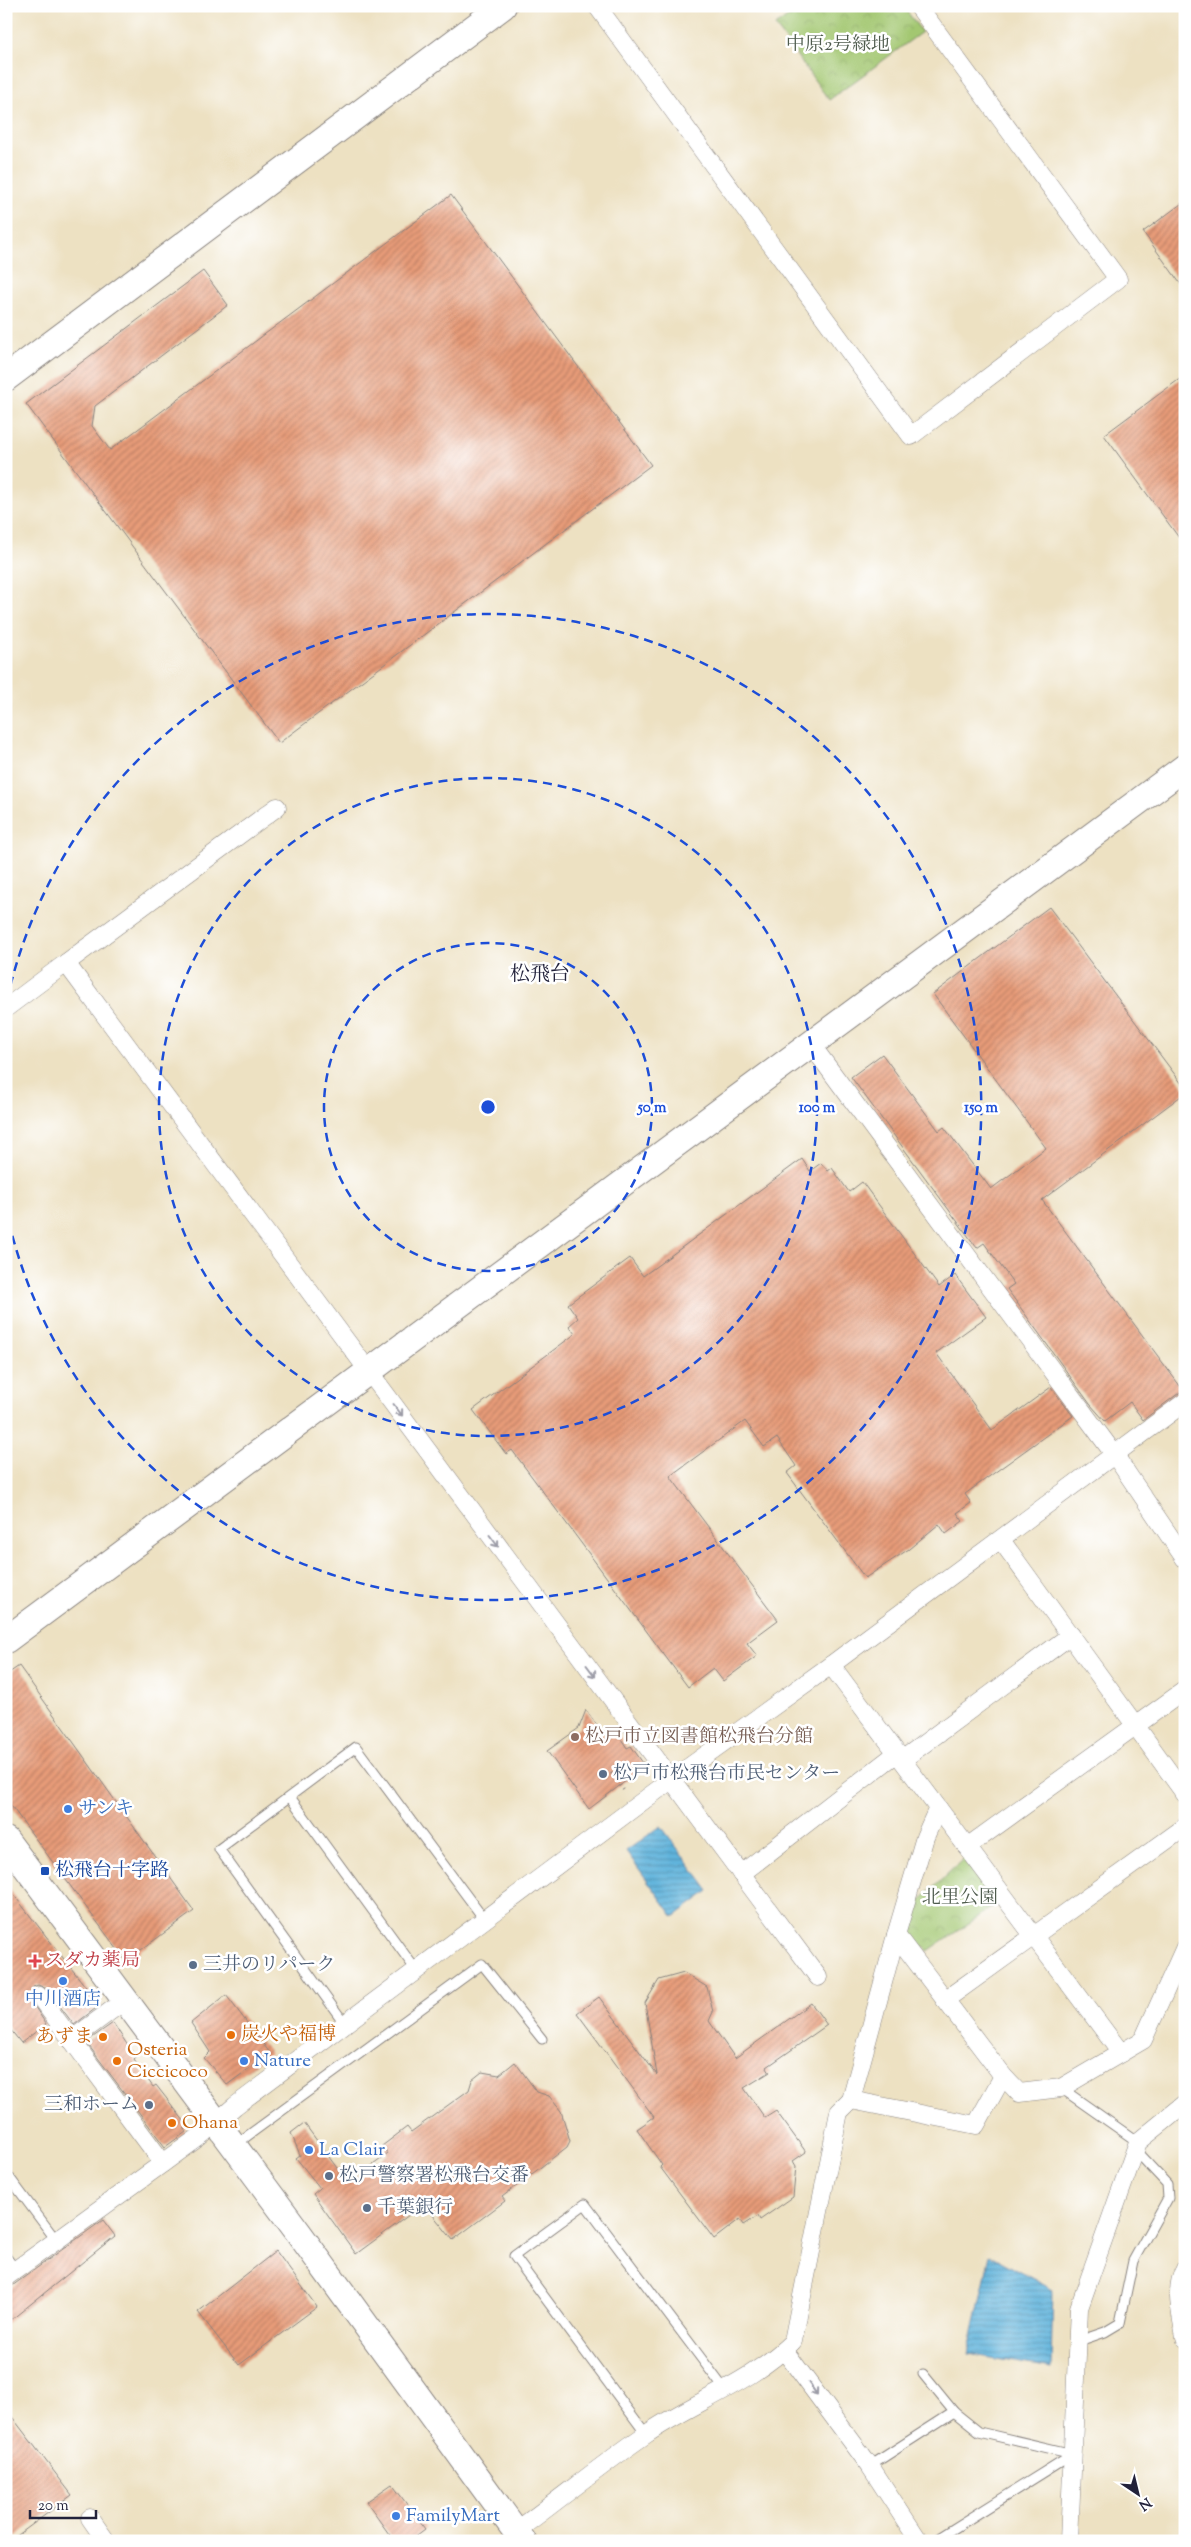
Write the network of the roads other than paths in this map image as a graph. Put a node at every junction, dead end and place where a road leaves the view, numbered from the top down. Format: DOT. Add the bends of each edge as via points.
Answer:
graph roads {
  1 [pos="503,6"];
  2 [pos="597,6"];
  3 [pos="918,6"];
  4 [pos="6,378"];
  5 [pos="1185,767"];
  6 [pos="277,807"];
  7 [pos="66,963"];
  8 [pos="6,1008"];
  9 [pos="810,1044"];
  10 [pos="368,1372"];
  11 [pos="1185,1402"];
  12 [pos="1114,1454"];
  13 [pos="1001,1540"];
  14 [pos="1185,1559"];
  15 [pos="1071,1636"];
  16 [pos="6,1640"];
  17 [pos="831,1665"];
  18 [pos="1185,1690"];
  19 [pos="1136,1724"];
  20 [pos="900,1756"];
  21 [pos="671,1780"];
  22 [pos="1185,1794"];
  23 [pos="290,1797"];
  24 [pos="938,1808"];
  25 [pos="1185,1828"];
  26 [pos="6,1840"];
  27 [pos="967,1847"];
  28 [pos="741,1874"];
  29 [pos="484,1919"];
  30 [pos="896,1935"];
  31 [pos="1033,1936"];
  32 [pos="1185,1947"];
  33 [pos="416,1970"];
  34 [pos="818,1977"];
  35 [pos="39,1996"];
  36 [pos="945,2000"];
  37 [pos="124,2001"];
  38 [pos="345,2024"];
  39 [pos="542,2039"];
  40 [pos="71,2040"];
  41 [pos="1121,2053"];
  42 [pos="1002,2076"];
  43 [pos="1061,2088"];
  44 [pos="851,2100"];
  45 [pos="1185,2104"];
  46 [pos="216,2123"];
  47 [pos="1136,2146"];
  48 [pos="233,2147"];
  49 [pos="163,2163"];
  50 [pos="6,2173"];
  51 [pos="56,2240"];
  52 [pos="10,2268"];
  53 [pos="1185,2270"];
  54 [pos="1185,2338"];
  55 [pos="1076,2342"];
  56 [pos="784,2350"];
  57 [pos="924,2374"];
  58 [pos="725,2390"];
  59 [pos="954,2412"];
  60 [pos="646,2434"];
  61 [pos="1073,2454"];
  62 [pos="870,2466"];
  63 [pos="90,2518"];
  64 [pos="514,2538"];
  65 [pos="106,2541"];
  66 [pos="919,2541"];
  67 [pos="934,2541"];
  68 [pos="1069,2541"];
  1 -- 4 [label="street"];
  2 -- 3 [label="street" via="911,436 1118,279"];
  5 -- 9 [label="street"];
  6 -- 7 [label="street"];
  7 -- 8 [label="street"];
  7 -- 10 [label="street"];
  9 -- 10 [label="street"];
  9 -- 12 [label="street"];
  10 -- 16 [label="street"];
  10 -- 21 [label="street, one-way"];
  11 -- 12 [label="street"];
  12 -- 13 [label="street"];
  12 -- 14 [label="street"];
  13 -- 15 [label="street"];
  13 -- 17 [label="street"];
  15 -- 19 [label="street"];
  15 -- 20 [label="street"];
  17 -- 20 [label="street"];
  17 -- 21 [label="street"];
  18 -- 19 [label="street"];
  19 -- 22 [label="street"];
  19 -- 27 [label="street"];
  20 -- 24 [label="street"];
  20 -- 28 [label="street"];
  21 -- 28 [label="street"];
  21 -- 29 [label="street"];
  23 -- 29 [label="lane" via="356,1747"];
  23 -- 33 [label="lane"];
  23 -- 38 [label="lane" via="219,1849"];
  24 -- 27 [label="street"];
  24 -- 30 [label="street" via="925,1837"];
  25 -- 31 [label="street"];
  26 -- 37 [label="street"];
  27 -- 31 [label="street"];
  28 -- 34 [label="street"];
  29 -- 33 [label="street"];
  30 -- 36 [label="street"];
  30 -- 44 [label="street"];
  31 -- 36 [label="street"];
  31 -- 41 [label="street"];
  32 -- 41 [label="street" via="1143,2040"];
  33 -- 38 [label="street"];
  35 -- 40 [label="street"];
  36 -- 42 [label="street"];
  37 -- 40 [label="street"];
  37 -- 46 [label="street"];
  38 -- 46 [label="street"];
  39 -- 48 [label="lane" via="482,1964"];
  40 -- 49 [label="street"];
  41 -- 43 [label="street"];
  42 -- 43 [label="street" via="1019,2093"];
  42 -- 44 [label="street" via="976,2125"];
  43 -- 47 [label="lane"];
  44 -- 56 [label="street" via="839,2112 794,2341"];
  45 -- 47 [label="street"];
  46 -- 48 [label="street"];
  46 -- 49 [label="street"];
  47 -- 55 [label="street" via="1079,2308"];
  47 -- 55 [label="lane" via="1167,2184 1168,2198 1133,2261 1120,2323"];
  48 -- 64 [label="street"];
  49 -- 51 [label="street"];
  50 -- 51 [label="lane"];
  51 -- 52 [label="street"];
  53 -- 54 [label="street" via="1179,2298"];
  55 -- 61 [label="street"];
  56 -- 58 [label="street"];
  56 -- 62 [label="street, one-way"];
  57 -- 59 [label="lane"];
  58 -- 60 [label="street"];
  58 -- 60 [label="lane" via="585,2204 514,2256"];
  59 -- 61 [label="lane" via="979,2432"];
  59 -- 62 [label="lane"];
  60 -- 64 [label="street"];
  61 -- 67 [label="lane"];
  61 -- 68 [label="street"];
  62 -- 66 [label="street"];
  63 -- 65 [label="street"];
}
